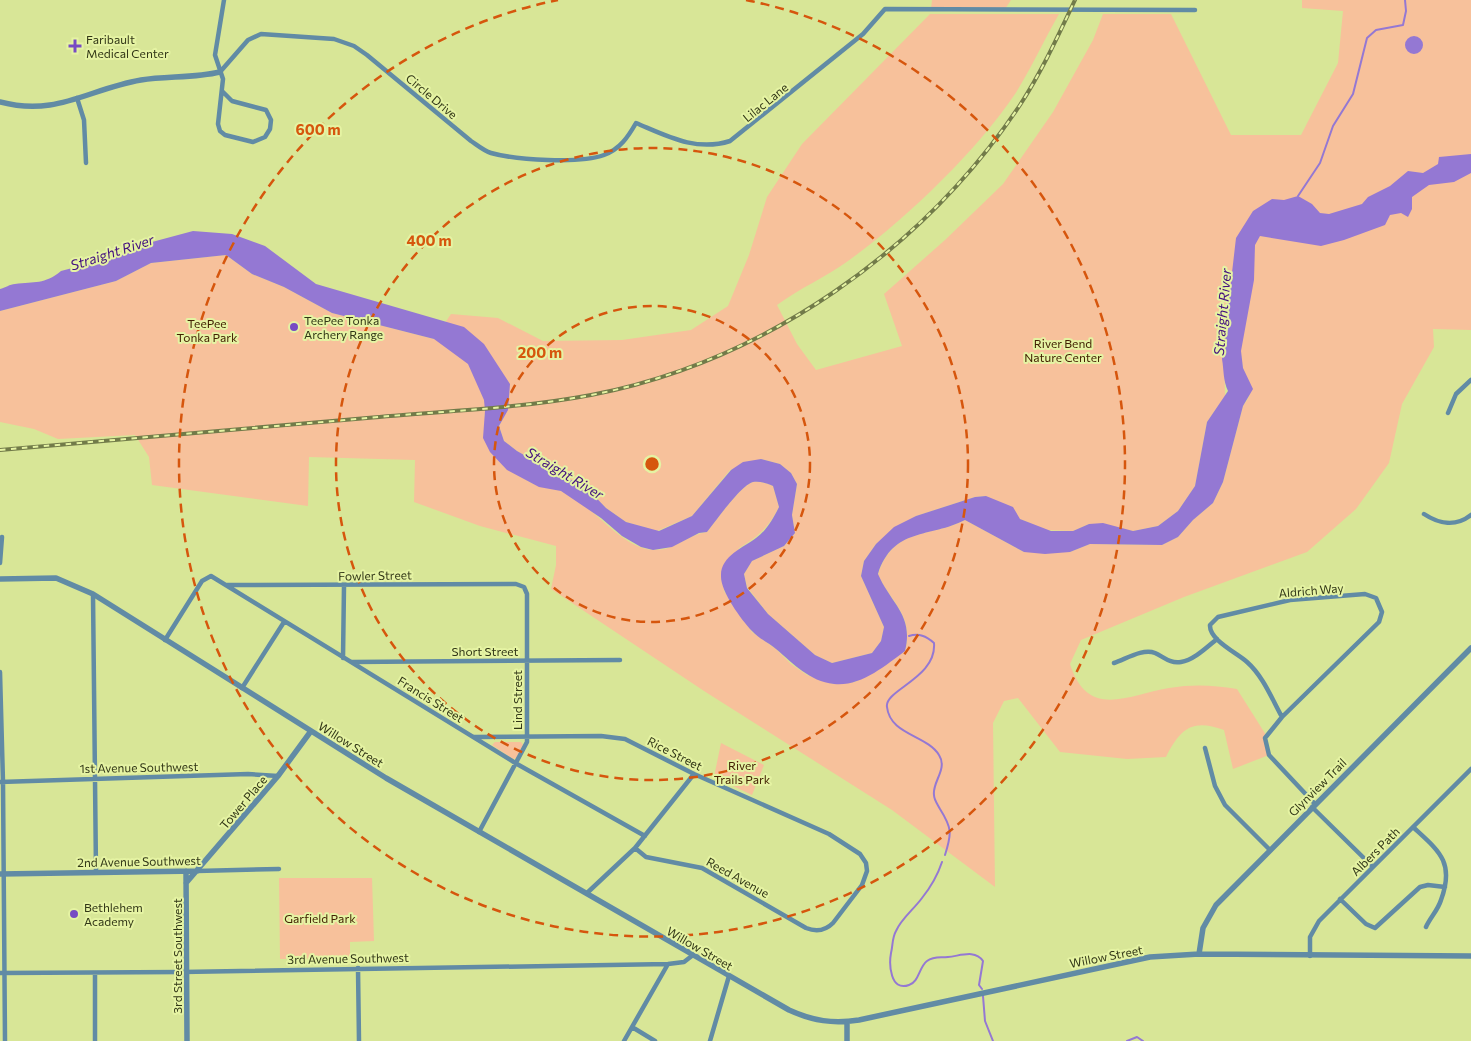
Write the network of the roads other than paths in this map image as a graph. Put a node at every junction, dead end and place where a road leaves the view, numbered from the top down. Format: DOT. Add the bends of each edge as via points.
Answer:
graph roads {
  1 [pos="224,0"];
  2 [pos="1195,10"];
  3 [pos="220,72"];
  4 [pos="222,91"];
  5 [pos="77,98"];
  6 [pos="0,102"];
  7 [pos="636,123"];
  8 [pos="86,163"];
  9 [pos="1471,380"];
  10 [pos="1448,413"];
  11 [pos="1424,514"];
  12 [pos="1471,515"];
  13 [pos="2,536"];
  14 [pos="0,564"];
  15 [pos="0,579"];
  16 [pos="226,585"];
  17 [pos="344,586"];
  18 [pos="524,586"];
  19 [pos="93,594"];
  20 [pos="284,622"];
  21 [pos="1217,639"];
  22 [pos="165,640"];
  23 [pos="1471,650"];
  24 [pos="343,658"];
  25 [pos="620,660"];
  26 [pos="527,661"];
  27 [pos="350,662"];
  28 [pos="1114,664"];
  29 [pos="0,672"];
  30 [pos="242,688"];
  31 [pos="1282,717"];
  32 [pos="311,731"];
  33 [pos="528,736"];
  34 [pos="474,738"];
  35 [pos="1205,748"];
  36 [pos="517,764"];
  37 [pos="1471,769"];
  38 [pos="694,774"];
  39 [pos="278,776"];
  40 [pos="95,777"];
  41 [pos="2,782"];
  42 [pos="1313,805"];
  43 [pos="1413,827"];
  44 [pos="479,832"];
  45 [pos="645,836"];
  46 [pos="635,848"];
  47 [pos="1269,849"];
  48 [pos="1373,867"];
  49 [pos="279,869"];
  50 [pos="197,870"];
  51 [pos="186,871"];
  52 [pos="96,872"];
  53 [pos="2,874"];
  54 [pos="186,883"];
  55 [pos="1445,887"];
  56 [pos="587,893"];
  57 [pos="1340,899"];
  58 [pos="1426,927"];
  59 [pos="806,928"];
  60 [pos="1200,954"];
  61 [pos="693,955"];
  62 [pos="1310,956"];
  63 [pos="1471,956"];
  64 [pos="668,964"];
  65 [pos="358,968"];
  66 [pos="186,972"];
  67 [pos="2,973"];
  68 [pos="95,973"];
  69 [pos="729,976"];
  70 [pos="847,1022"];
  71 [pos="632,1027"];
  72 [pos="5,1041"];
  73 [pos="96,1041"];
  74 [pos="187,1041"];
  75 [pos="360,1041"];
  76 [pos="624,1041"];
  77 [pos="655,1041"];
  78 [pos="710,1041"];
  79 [pos="847,1041"];
  1 -- 3 [label="street" via="216,55"];
  2 -- 7 [label="street, Lilac Lane" via="885,9 863,34 730,142 691,145"];
  3 -- 4 [label="street"];
  3 -- 5 [label="street" via="138,80"];
  3 -- 7 [label="street, Circle Drive" via="248,40 261,34 345,41 367,55 471,141 490,152 535,159 603,156 627,138"];
  4 -- 4 [label="street" via="220,131 253,142 265,137 271,120 266,110 232,101"];
  5 -- 6 [label="street" via="34,108"];
  5 -- 8 [label="street" via="84,120"];
  9 -- 10 [label="street" via="1456,394"];
  11 -- 12 [label="street" via="1441,523 1459,522"];
  13 -- 14 [label="street"];
  15 -- 19 [label="street, Willow Street" via="56,578"];
  16 -- 17 [label="street, Fowler Street"];
  16 -- 20 [label="street, Francis Street"];
  16 -- 22 [label="street, Francis Street" via="208,576 202,581"];
  17 -- 18 [label="street, Fowler Street"];
  17 -- 24 [label="street"];
  18 -- 26 [label="street, Lind Street" via="527,594"];
  19 -- 22 [label="street, Willow Street"];
  19 -- 40 [label="street"];
  20 -- 24 [label="street, Francis Street"];
  20 -- 30 [label="street"];
  21 -- 28 [label="street" via="1193,657 1180,662 1144,652"];
  21 -- 31 [label="street" via="1255,670"];
  21 -- 31 [label="street, Aldrich Way" via="1210,628 1214,619 1279,601 1365,594 1380,602 1379,622"];
  22 -- 30 [label="street, Willow Street"];
  23 -- 42 [label="street, Glynview Trail"];
  24 -- 27 [label="street, Francis Street"];
  25 -- 26 [label="street, Short Street"];
  26 -- 27 [label="street, Short Street"];
  26 -- 33 [label="street, Lind Street"];
  27 -- 34 [label="street, Francis Street"];
  29 -- 41 [label="street"];
  30 -- 32 [label="street, Willow Street"];
  31 -- 42 [label="street, Aldrich Way" via="1265,738 1269,755"];
  32 -- 39 [label="street, Tower Place"];
  32 -- 44 [label="street, Willow Street"];
  33 -- 34 [label="street, Rice Street"];
  33 -- 36 [label="street, Lind Street"];
  33 -- 38 [label="street, Rice Street" via="613,736"];
  34 -- 36 [label="street, Francis Street"];
  35 -- 47 [label="street" via="1224,805"];
  36 -- 44 [label="street, Lind Street"];
  36 -- 45 [label="street, Francis Street"];
  37 -- 43 [label="street, Albers Path"];
  38 -- 45 [label="street"];
  38 -- 59 [label="street, Rice Street" via="824,831 856,850 863,858 867,871 865,878 832,923 823,930"];
  39 -- 40 [label="street, 1st Avenue Southwest"];
  39 -- 50 [label="street, Tower Place"];
  40 -- 41 [label="street, 1st Avenue Southwest"];
  40 -- 52 [label="street"];
  41 -- 53 [label="street"];
  42 -- 47 [label="street, Glynview Trail"];
  42 -- 48 [label="street, Aldrich Way"];
  43 -- 48 [label="street, Albers Path"];
  43 -- 55 [label="street" via="1444,860 1448,872"];
  44 -- 56 [label="street, Willow Street"];
  45 -- 46 [label="street"];
  46 -- 56 [label="street"];
  46 -- 59 [label="street, Reed Avenue" via="646,857 702,868"];
  47 -- 60 [label="street, Glynview Trail" via="1216,905 1203,928"];
  48 -- 57 [label="street, Albers Path"];
  49 -- 50 [label="street, 2nd Avenue Southwest"];
  50 -- 51 [label="street, 2nd Avenue Southwest"];
  50 -- 54 [label="street, Tower Place"];
  51 -- 52 [label="street, 2nd Avenue Southwest"];
  51 -- 54 [label="street, 3rd Street Southwest"];
  52 -- 53 [label="street, 2nd Avenue Southwest"];
  53 -- 67 [label="street"];
  54 -- 66 [label="street, 3rd Street Southwest"];
  55 -- 57 [label="street" via="1420,887 1375,928 1366,924"];
  55 -- 58 [label="street" via="1440,904"];
  56 -- 61 [label="street, Willow Street"];
  57 -- 62 [label="street, Albers Path" via="1312,931"];
  60 -- 62 [label="street, Willow Street"];
  60 -- 70 [label="street, Willow Street" via="1128,961"];
  61 -- 64 [label="street, 3rd Avenue Southwest" via="684,962"];
  61 -- 69 [label="street, Willow Street"];
  62 -- 63 [label="street, Willow Street"];
  64 -- 65 [label="street, 3rd Avenue Southwest"];
  64 -- 71 [label="street"];
  65 -- 66 [label="street, 3rd Avenue Southwest"];
  65 -- 75 [label="street"];
  66 -- 68 [label="street, 3rd Avenue Southwest"];
  66 -- 74 [label="street, 3rd Street Southwest"];
  67 -- 68 [label="street, 3rd Avenue Southwest"];
  67 -- 72 [label="street"];
  68 -- 73 [label="street"];
  69 -- 70 [label="street, Willow Street" via="802,1016 826,1022"];
  69 -- 78 [label="street"];
  70 -- 79 [label="street"];
  71 -- 76 [label="street"];
  71 -- 77 [label="street"];
}
